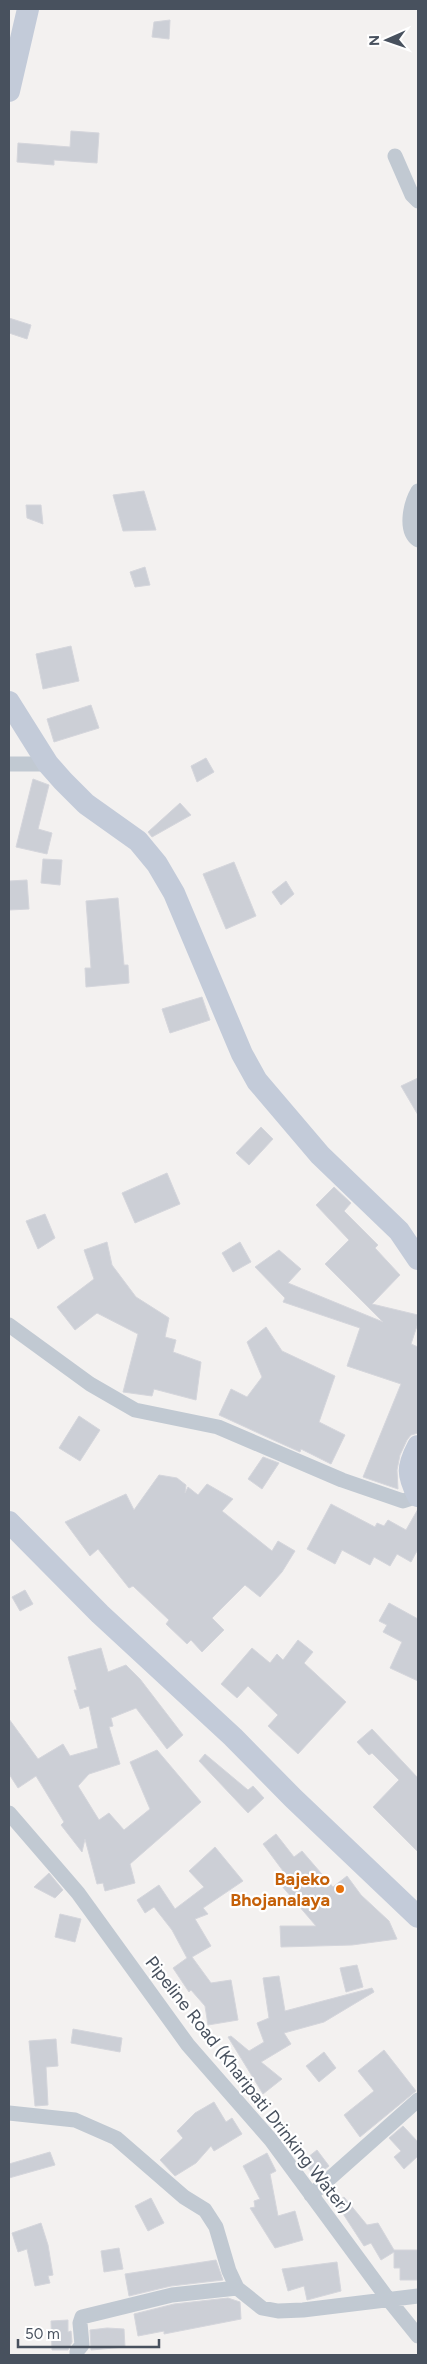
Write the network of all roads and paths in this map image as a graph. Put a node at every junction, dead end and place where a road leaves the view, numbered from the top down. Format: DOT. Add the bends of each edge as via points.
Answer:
graph roads {
  1 [pos="28,9"];
  2 [pos="9,91"];
  3 [pos="395,156"];
  4 [pos="418,201"];
  5 [pos="418,491"];
  6 [pos="418,540"];
  7 [pos="9,702"];
  8 [pos="9,764"];
  9 [pos="48,764"];
  10 [pos="418,1259"];
  11 [pos="9,1325"];
  12 [pos="418,1446"];
  13 [pos="418,1496"];
  14 [pos="9,1522"];
  15 [pos="9,1813"];
  16 [pos="418,1917"];
  17 [pos="418,2100"];
  18 [pos="9,2113"];
  19 [pos="311,2195"];
  20 [pos="237,2288"];
  21 [pos="418,2296"];
  22 [pos="388,2299"];
  23 [pos="418,2336"];
  24 [pos="77,2355"];
  1 -- 2 [label="main road"];
  3 -- 4 [label="street" via="412,195"];
  5 -- 6 [label="street" via="410,525"];
  7 -- 9 [label="main road"];
  8 -- 9 [label="street"];
  9 -- 10 [label="main road" via="86,804 138,841 157,864 174,893 242,1054 257,1081 320,1155 398,1231"];
  11 -- 13 [label="street" via="90,1384 134,1410 218,1427 342,1480 403,1501"];
  12 -- 13 [label="main road" via="409,1468"];
  14 -- 16 [label="main road" via="100,1614"];
  15 -- 19 [label="street, Pipeline Road (Kharipati Drinking Water)" via="78,1893 188,2045 271,2140"];
  17 -- 19 [label="street"];
  18 -- 20 [label="street" via="75,2120 116,2138 184,2197 205,2210 216,2227"];
  19 -- 22 [label="street, Pipeline Road (Kharipati Drinking Water)"];
  20 -- 22 [label="street" via="262,2308 278,2311"];
  20 -- 24 [label="street" via="172,2295 82,2317 82,2345"];
  21 -- 22 [label="street"];
  22 -- 23 [label="street, Pipeline Road (Kharipati Drinking Water)"];
}
